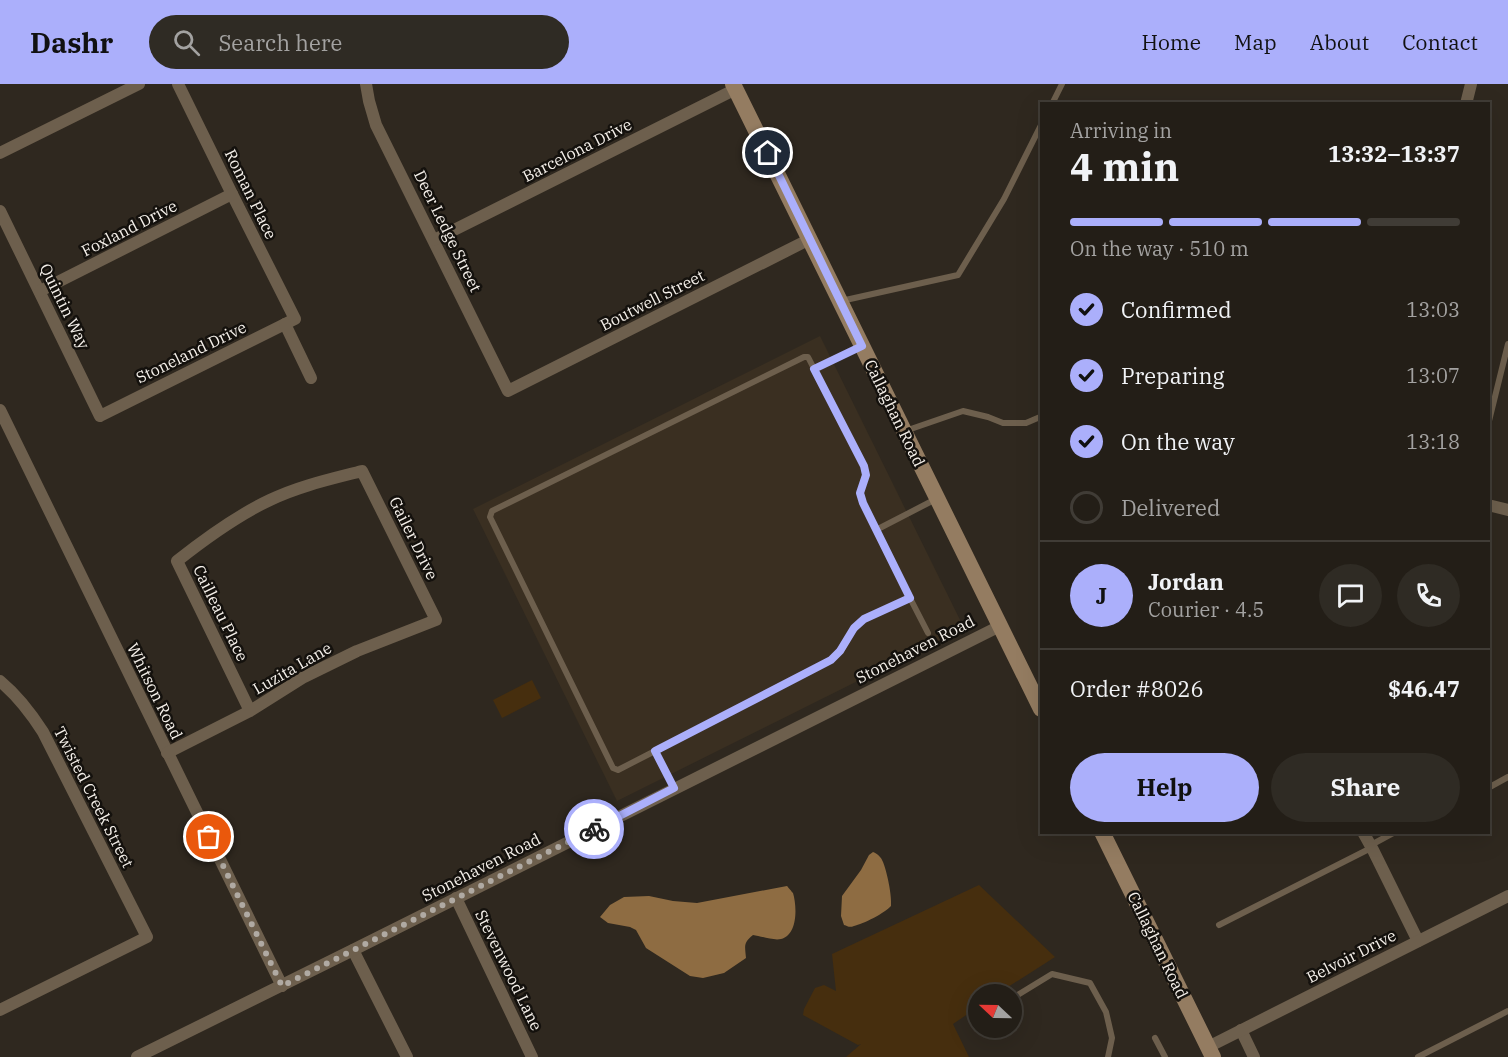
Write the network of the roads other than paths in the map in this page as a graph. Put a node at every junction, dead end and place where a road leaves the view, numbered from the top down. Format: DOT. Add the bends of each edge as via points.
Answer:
graph roads {
  1 [pos="139,84"];
  2 [pos="178,84"];
  3 [pos="366,84"];
  4 [pos="1062,84"];
  5 [pos="1471,84"];
  6 [pos="735,87"];
  7 [pos="1053,102"];
  8 [pos="1466,102"];
  9 [pos="1040,127"];
  10 [pos="0,153"];
  11 [pos="232,194"];
  12 [pos="0,211"];
  13 [pos="810,239"];
  14 [pos="434,240"];
  15 [pos="40,291"];
  16 [pos="840,302"];
  17 [pos="290,321"];
  18 [pos="1508,344"];
  19 [pos="862,346"];
  20 [pos="814,369"];
  21 [pos="311,378"];
  22 [pos="508,391"];
  23 [pos="0,410"];
  24 [pos="100,416"];
  25 [pos="1040,417"];
  26 [pos="1490,417"];
  27 [pos="904,431"];
  28 [pos="937,498"];
  29 [pos="1490,506"];
  30 [pos="1508,510"];
  31 [pos="876,530"];
  32 [pos="177,561"];
  33 [pos="910,598"];
  34 [pos="436,620"];
  35 [pos="1000,626"];
  36 [pos="928,633"];
  37 [pos="0,681"];
  38 [pos="1040,707"];
  39 [pos="250,711"];
  40 [pos="655,751"];
  41 [pos="167,753"];
  42 [pos="1508,777"];
  43 [pos="1490,787"];
  44 [pos="674,788"];
  45 [pos="1103,834"];
  46 [pos="1364,834"];
  47 [pos="1392,834"];
  48 [pos="1371,846"];
  49 [pos="1508,896"];
  50 [pos="456,898"];
  51 [pos="1219,925"];
  52 [pos="1418,941"];
  53 [pos="353,950"];
  54 [pos="282,986"];
  55 [pos="1022,992"];
  56 [pos="0,1010"];
  57 [pos="1508,1011"];
  58 [pos="1241,1030"];
  59 [pos="1155,1038"];
  60 [pos="1211,1052"];
  61 [pos="137,1057"];
  62 [pos="407,1057"];
  63 [pos="532,1057"];
  64 [pos="1108,1057"];
  65 [pos="1165,1057"];
  66 [pos="1254,1057"];
  67 [pos="1418,1057"];
  1 -- 10 [label="street"];
  2 -- 11 [label="street, Roman Place"];
  3 -- 14 [label="street, Deer Ledge Street" via="376,125"];
  4 -- 7 [label="lane"];
  5 -- 8 [label="street"];
  6 -- 13 [label="main road, Callaghan Road"];
  6 -- 14 [label="street, Barcelona Drive"];
  9 -- 16 [label="lane" via="1004,199 958,275"];
  11 -- 15 [label="street, Foxland Drive"];
  11 -- 17 [label="street, Roman Place"];
  12 -- 15 [label="street, Quintin Way"];
  13 -- 16 [label="main road, Callaghan Road"];
  13 -- 22 [label="street, Boutwell Street"];
  14 -- 22 [label="street, Deer Ledge Street"];
  15 -- 24 [label="street, Quintin Way"];
  16 -- 19 [label="main road, Callaghan Road"];
  17 -- 21 [label="street, Roman Place"];
  17 -- 24 [label="street, Stoneland Drive"];
  18 -- 26 [label="lane"];
  19 -- 20 [label="lane"];
  19 -- 27 [label="main road, Callaghan Road"];
  20 -- 31 [label="lane" via="864,466 866,475 860,493"];
  20 -- 40 [label="lane" via="808,357 804,357 492,511 490,517 614,768 618,770"];
  23 -- 41 [label="street, Whitson Road"];
  25 -- 27 [label="lane" via="1026,423 1003,423 963,411"];
  27 -- 28 [label="main road, Callaghan Road"];
  28 -- 31 [label="lane"];
  28 -- 35 [label="main road, Callaghan Road"];
  29 -- 30 [label="street"];
  31 -- 33 [label="lane"];
  32 -- 34 [label="street, Gailer Drive" via="233,520 270,500 306,485 362,471"];
  32 -- 39 [label="street, Cailleau Place"];
  33 -- 36 [label="lane"];
  33 -- 40 [label="lane" via="864,619 831,660"];
  34 -- 39 [label="street, Luzita Lane" via="357,651 304,677"];
  35 -- 38 [label="main road, Callaghan Road"];
  35 -- 44 [label="street, Stonehaven Road"];
  37 -- 56 [label="street, Twisted Creek Street" via="18,697 43,732 147,937"];
  39 -- 41 [label="street, Luzita Lane"];
  40 -- 44 [label="lane"];
  41 -- 54 [label="street, Whitson Road"];
  42 -- 43 [label="lane"];
  44 -- 50 [label="street, Stonehaven Road"];
  45 -- 60 [label="main road, Callaghan Road"];
  46 -- 48 [label="street"];
  47 -- 48 [label="lane"];
  48 -- 51 [label="lane"];
  48 -- 52 [label="street"];
  49 -- 52 [label="street, Belvoir Drive"];
  50 -- 53 [label="street, Stonehaven Road"];
  50 -- 63 [label="street, Stevenwood Lane"];
  52 -- 58 [label="street, Belvoir Drive"];
  53 -- 54 [label="street, Stonehaven Road"];
  53 -- 62 [label="street"];
  54 -- 61 [label="street, Stonehaven Road"];
  55 -- 64 [label="lane" via="1052,974 1090,983 1106,1012 1112,1038"];
  57 -- 67 [label="lane"];
  58 -- 60 [label="street, Belvoir Drive"];
  58 -- 66 [label="street"];
  59 -- 65 [label="lane"];
}
